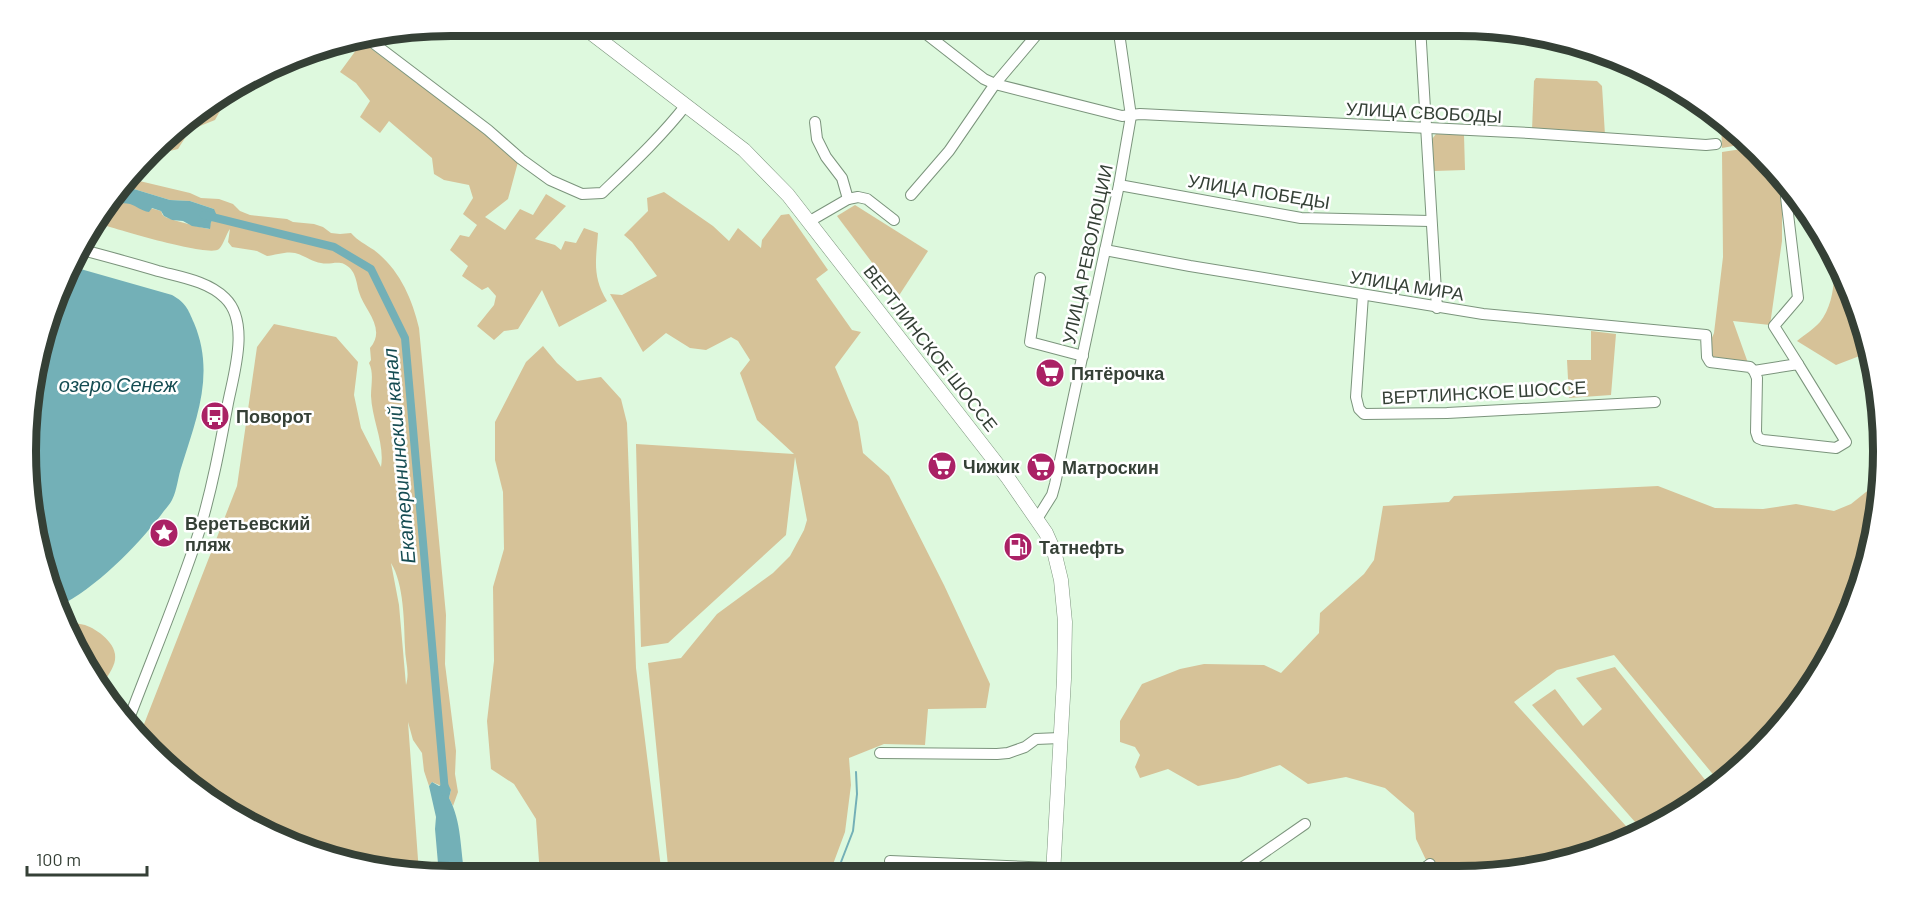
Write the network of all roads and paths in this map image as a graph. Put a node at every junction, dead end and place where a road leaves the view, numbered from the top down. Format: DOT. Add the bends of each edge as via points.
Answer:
graph roads {
  1 [pos="595,36"];
  2 [pos="928,36"];
  3 [pos="1036,36"];
  4 [pos="1119,36"];
  5 [pos="1421,36"];
  6 [pos="374,43"];
  7 [pos="995,84"];
  8 [pos="686,105"];
  9 [pos="1131,116"];
  10 [pos="815,122"];
  11 [pos="1427,129"];
  12 [pos="1716,144"];
  13 [pos="1119,185"];
  14 [pos="911,195"];
  15 [pos="1786,197"];
  16 [pos="848,199"];
  17 [pos="894,220"];
  18 [pos="1430,220"];
  19 [pos="810,221"];
  20 [pos="1105,250"];
  21 [pos="87,251"];
  22 [pos="1040,278"];
  23 [pos="1363,295"];
  24 [pos="1437,308"];
  25 [pos="1083,356"];
  26 [pos="1798,364"];
  27 [pos="1754,370"];
  28 [pos="1655,402"];
  29 [pos="1037,519"];
  30 [pos="130,714"];
  31 [pos="1060,738"];
  32 [pos="880,753"];
  33 [pos="1305,824"];
  34 [pos="890,861"];
  35 [pos="1430,864"];
  36 [pos="972,866"];
  37 [pos="1053,866"];
  38 [pos="1245,866"];
  39 [pos="1427,866"];
  1 -- 8 [label="main road, ВЕРТЛИНСКОЕ ШОССЕ"];
  2 -- 7 [label="street, УЛИЦА СВОБОДЫ"];
  3 -- 7 [label="street"];
  4 -- 9 [label="street, УЛИЦА РЕВОЛЮЦИИ"];
  5 -- 11 [label="street"];
  6 -- 8 [label="street" via="550,180 582,194 602,193"];
  7 -- 9 [label="street, УЛИЦА СВОБОДЫ"];
  7 -- 14 [label="street" via="949,151"];
  8 -- 19 [label="main road, ВЕРТЛИНСКОЕ ШОССЕ" via="744,150"];
  9 -- 11 [label="street, УЛИЦА СВОБОДЫ"];
  9 -- 13 [label="street, УЛИЦА РЕВОЛЮЦИИ"];
  10 -- 16 [label="street" via="817,139 842,178"];
  11 -- 12 [label="street, УЛИЦА СВОБОДЫ"];
  11 -- 18 [label="street"];
  13 -- 18 [label="street, УЛИЦА ПОБЕДЫ" via="1301,218"];
  13 -- 20 [label="street, УЛИЦА РЕВОЛЮЦИИ"];
  15 -- 26 [label="street" via="1798,298 1774,326"];
  16 -- 17 [label="street" via="867,199"];
  16 -- 19 [label="street"];
  18 -- 24 [label="street"];
  19 -- 29 [label="main road, ВЕРТЛИНСКОЕ ШОССЕ"];
  20 -- 23 [label="street, УЛИЦА МИРА"];
  20 -- 25 [label="street, УЛИЦА РЕВОЛЮЦИИ"];
  21 -- 30 [label="street" via="210,287 225,298 238,324 233,376 210,490 183,578"];
  22 -- 25 [label="street" via="1030,342"];
  23 -- 24 [label="street, УЛИЦА МИРА"];
  23 -- 28 [label="street, ВЕРТЛИНСКОЕ ШОССЕ" via="1356,397 1365,414"];
  24 -- 27 [label="street, УЛИЦА МИРА" via="1706,335 1710,362"];
  25 -- 29 [label="street, УЛИЦА РЕВОЛЮЦИИ" via="1052,495"];
  26 -- 27 [label="street"];
  26 -- 27 [label="street" via="1846,442 1836,448 1758,438"];
  29 -- 31 [label="main road, ВЕРТЛИНСКОЕ ШОССЕ" via="1054,551 1063,592"];
  31 -- 32 [label="street" via="1036,738 1008,753 987,755"];
  31 -- 37 [label="main road, ВЕРТЛИНСКОЕ ШОССЕ"];
  33 -- 38 [label="street"];
  34 -- 36 [label="street"];
  35 -- 39 [label="street"];
}
